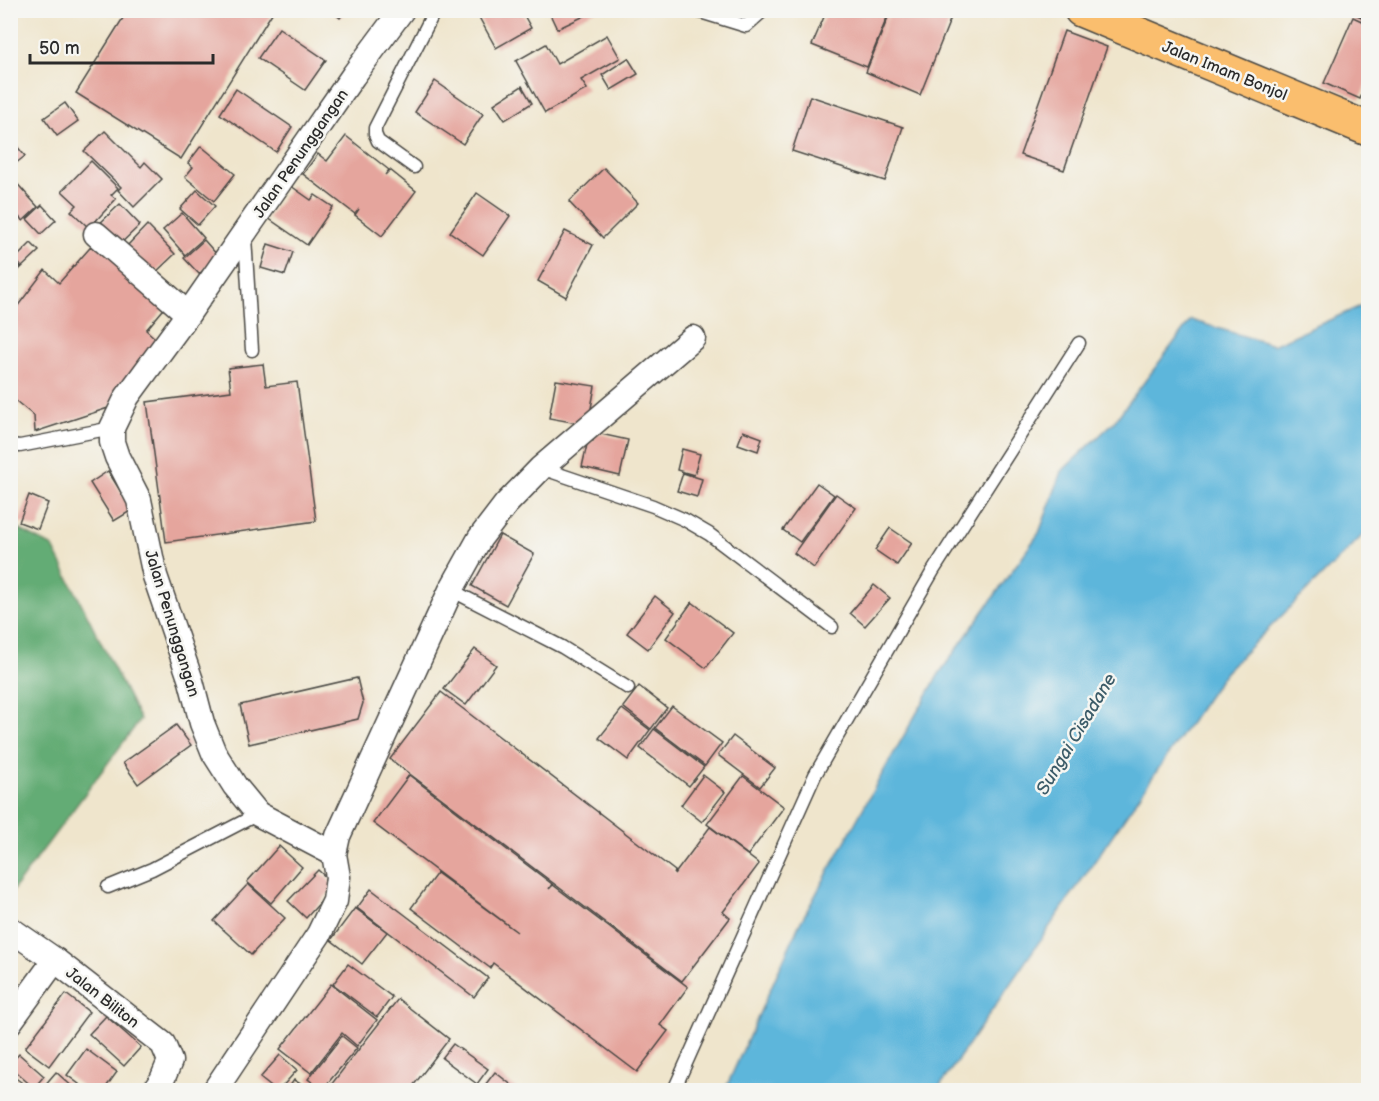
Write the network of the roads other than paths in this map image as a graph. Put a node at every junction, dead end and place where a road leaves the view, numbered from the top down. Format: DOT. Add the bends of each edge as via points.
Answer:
graph roads {
  1 [pos="402,10"];
  2 [pos="435,10"];
  3 [pos="694,10"];
  4 [pos="764,10"];
  5 [pos="1081,10"];
  6 [pos="1368,129"];
  7 [pos="414,166"];
  8 [pos="245,232"];
  9 [pos="96,234"];
  10 [pos="188,314"];
  11 [pos="693,338"];
  12 [pos="1079,343"];
  13 [pos="252,350"];
  14 [pos="112,428"];
  15 [pos="10,445"];
  16 [pos="541,468"];
  17 [pos="451,590"];
  18 [pos="832,627"];
  19 [pos="628,688"];
  20 [pos="258,814"];
  21 [pos="334,854"];
  22 [pos="108,886"];
  23 [pos="10,929"];
  24 [pos="55,960"];
  25 [pos="10,1022"];
  26 [pos="158,1085"];
  27 [pos="215,1090"];
  28 [pos="674,1090"];
  1 -- 8 [label="street, Jalan Penunggangan"];
  2 -- 7 [label="lane" via="375,128 378,141"];
  3 -- 4 [label="lane" via="747,26"];
  5 -- 6 [label="main road, Jalan Imam Bonjol"];
  8 -- 10 [label="street, Jalan Penunggangan"];
  8 -- 13 [label="lane"];
  9 -- 10 [label="street"];
  10 -- 14 [label="street, Jalan Penunggangan" via="127,397"];
  11 -- 16 [label="street"];
  12 -- 28 [label="lane" via="933,571 814,775"];
  14 -- 15 [label="lane"];
  14 -- 20 [label="street, Jalan Penunggangan" via="117,457 140,500 155,576 202,723 214,753"];
  16 -- 17 [label="street" via="480,538"];
  16 -- 18 [label="lane" via="644,502 685,520"];
  17 -- 19 [label="lane" via="562,647"];
  17 -- 21 [label="street" via="338,836"];
  20 -- 21 [label="street, Jalan Penunggangan"];
  20 -- 22 [label="lane" via="152,869"];
  21 -- 27 [label="street" via="338,877 335,901 319,934"];
  23 -- 24 [label="street, Jalan Biliton"];
  24 -- 25 [label="street"];
  24 -- 26 [label="street, Jalan Biliton" via="163,1044 170,1061"];
}
